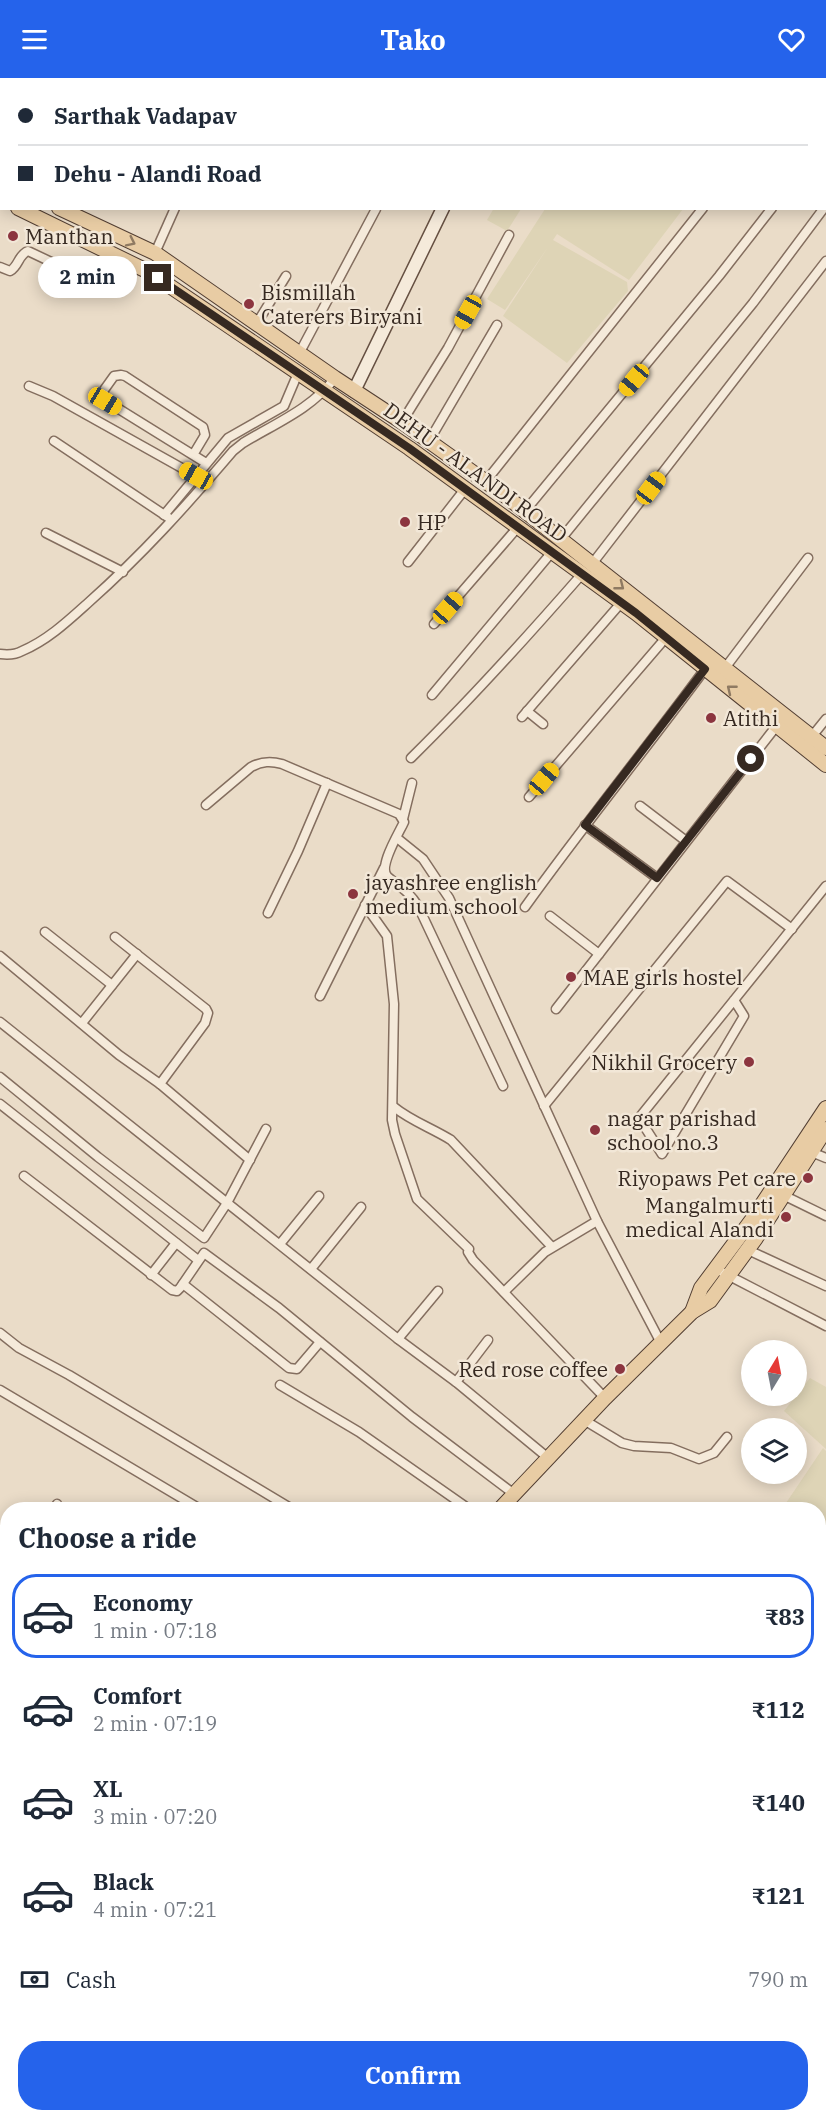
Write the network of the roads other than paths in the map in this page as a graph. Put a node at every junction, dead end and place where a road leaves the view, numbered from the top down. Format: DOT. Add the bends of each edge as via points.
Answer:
graph roads {
  1 [pos="22,210"];
  2 [pos="63,210"];
  3 [pos="175,210"];
  4 [pos="375,210"];
  5 [pos="442,210"];
  6 [pos="702,210"];
  7 [pos="770,210"];
  8 [pos="823,210"];
  9 [pos="509,235"];
  10 [pos="155,253"];
  11 [pos="826,261"];
  12 [pos="0,267"];
  13 [pos="68,270"];
  14 [pos="286,276"];
  15 [pos="257,323"];
  16 [pos="497,325"];
  17 [pos="300,352"];
  18 [pos="298,373"];
  19 [pos="335,378"];
  20 [pos="29,386"];
  21 [pos="354,391"];
  22 [pos="325,392"];
  23 [pos="402,422"];
  24 [pos="54,441"];
  25 [pos="429,441"];
  26 [pos="193,455"];
  27 [pos="206,463"];
  28 [pos="196,476"];
  29 [pos="486,481"];
  30 [pos="465,489"];
  31 [pos="525,511"];
  32 [pos="164,515"];
  33 [pos="174,521"];
  34 [pos="518,528"];
  35 [pos="46,533"];
  36 [pos="561,539"];
  37 [pos="552,552"];
  38 [pos="808,558"];
  39 [pos="408,562"];
  40 [pos="592,564"];
  41 [pos="123,572"];
  42 [pos="582,574"];
  43 [pos="621,603"];
  44 [pos="434,624"];
  45 [pos="670,633"];
  46 [pos="0,654"];
  47 [pos="725,668"];
  48 [pos="705,669"];
  49 [pos="432,695"];
  50 [pos="785,714"];
  51 [pos="826,719"];
  52 [pos="543,724"];
  53 [pos="777,726"];
  54 [pos="808,742"];
  55 [pos="826,748"];
  56 [pos="411,758"];
  57 [pos="826,765"];
  58 [pos="327,783"];
  59 [pos="412,783"];
  60 [pos="529,797"];
  61 [pos="206,806"];
  62 [pos="640,806"];
  63 [pos="404,819"];
  64 [pos="585,825"];
  65 [pos="397,838"];
  66 [pos="686,841"];
  67 [pos="384,868"];
  68 [pos="657,878"];
  69 [pos="826,885"];
  70 [pos="365,905"];
  71 [pos="525,907"];
  72 [pos="268,913"];
  73 [pos="550,916"];
  74 [pos="792,929"];
  75 [pos="45,932"];
  76 [pos="115,936"];
  77 [pos="137,954"];
  78 [pos="599,954"];
  79 [pos="0,956"];
  80 [pos="112,985"];
  81 [pos="320,996"];
  82 [pos="734,1000"];
  83 [pos="556,1009"];
  84 [pos="0,1022"];
  85 [pos="82,1023"];
  86 [pos="0,1077"];
  87 [pos="160,1084"];
  88 [pos="503,1086"];
  89 [pos="0,1104"];
  90 [pos="544,1106"];
  91 [pos="394,1107"];
  92 [pos="825,1118"];
  93 [pos="266,1129"];
  94 [pos="806,1149"];
  95 [pos="826,1158"];
  96 [pos="250,1160"];
  97 [pos="24,1176"];
  98 [pos="778,1192"];
  99 [pos="319,1196"];
  100 [pos="227,1203"];
  101 [pos="361,1207"];
  102 [pos="826,1216"];
  103 [pos="597,1221"];
  104 [pos="176,1243"];
  105 [pos="280,1244"];
  106 [pos="741,1246"];
  107 [pos="552,1247"];
  108 [pos="198,1260"];
  109 [pos="311,1269"];
  110 [pos="716,1269"];
  111 [pos="151,1275"];
  112 [pos="729,1276"];
  113 [pos="183,1284"];
  114 [pos="826,1286"];
  115 [pos="438,1291"];
  116 [pos="504,1292"];
  117 [pos="692,1312"];
  118 [pos="826,1326"];
  119 [pos="0,1333"];
  120 [pos="398,1339"];
  121 [pos="488,1341"];
  122 [pos="320,1342"];
  123 [pos="661,1343"];
  124 [pos="456,1382"];
  125 [pos="280,1385"];
  126 [pos="0,1390"];
  127 [pos="605,1398"];
  128 [pos="584,1420"];
  129 [pos="727,1437"];
  130 [pos="547,1457"];
  131 [pos="514,1494"];
  132 [pos="188,1502"];
  133 [pos="280,1502"];
  134 [pos="458,1502"];
  135 [pos="507,1502"];
  1 -- 18 [label="main road, DEHU - ALANDI ROAD" via="149,272"];
  2 -- 10 [label="main road, DEHU - ALANDI ROAD, one-way"];
  3 -- 10 [label="street"];
  4 -- 17 [label="street"];
  5 -- 21 [label="street"];
  6 -- 29 [label="street"];
  7 -- 31 [label="street"];
  8 -- 36 [label="street" via="753,303"];
  9 -- 23 [label="street" via="453,339"];
  10 -- 15 [label="main road, DEHU - ALANDI ROAD"];
  11 -- 40 [label="street"];
  12 -- 13 [label="street" via="14,269 28,251"];
  14 -- 15 [label="street"];
  15 -- 17 [label="main road, DEHU - ALANDI ROAD"];
  16 -- 25 [label="street"];
  17 -- 19 [label="main road, DEHU - ALANDI ROAD"];
  18 -- 22 [label="main road, DEHU - ALANDI ROAD"];
  18 -- 27 [label="street" via="284,406 228,438"];
  19 -- 21 [label="main road, DEHU - ALANDI ROAD"];
  19 -- 22 [label="street"];
  20 -- 28 [label="street"];
  21 -- 23 [label="main road, DEHU - ALANDI ROAD"];
  22 -- 30 [label="main road, DEHU - ALANDI ROAD"];
  22 -- 33 [label="street" via="243,443"];
  23 -- 25 [label="main road, DEHU - ALANDI ROAD"];
  24 -- 32 [label="street"];
  25 -- 29 [label="main road, DEHU - ALANDI ROAD"];
  26 -- 26 [label="street" via="205,435 203,427 125,376 114,376 103,399"];
  26 -- 27 [label="street"];
  27 -- 28 [label="street"];
  28 -- 32 [label="street"];
  29 -- 31 [label="main road, DEHU - ALANDI ROAD"];
  30 -- 34 [label="main road, DEHU - ALANDI ROAD"];
  30 -- 39 [label="street"];
  31 -- 36 [label="main road, DEHU - ALANDI ROAD"];
  32 -- 33 [label="street"];
  33 -- 41 [label="street"];
  34 -- 37 [label="main road, DEHU - ALANDI ROAD"];
  34 -- 44 [label="street"];
  35 -- 41 [label="street"];
  36 -- 40 [label="main road, DEHU - ALANDI ROAD"];
  37 -- 42 [label="main road, DEHU - ALANDI ROAD"];
  37 -- 49 [label="street"];
  38 -- 47 [label="street"];
  40 -- 45 [label="main road, DEHU - ALANDI ROAD, one-way"];
  41 -- 46 [label="street" via="37,644 10,655"];
  42 -- 43 [label="main road, DEHU - ALANDI ROAD"];
  42 -- 56 [label="street" via="496,672"];
  43 -- 45 [label="main road, DEHU - ALANDI ROAD"];
  43 -- 52 [label="street" via="524,714"];
  45 -- 47 [label="main road, DEHU - ALANDI ROAD"];
  45 -- 48 [label="main road, DEHU - ALANDI ROAD"];
  45 -- 60 [label="street"];
  47 -- 50 [label="main road, DEHU - ALANDI ROAD"];
  53 -- 48 [label="main road, DEHU - ALANDI ROAD, one-way"];
  48 -- 64 [label="street"];
  50 -- 53 [label="street"];
  50 -- 54 [label="main road, DEHU - ALANDI ROAD"];
  51 -- 54 [label="street"];
  53 -- 54 [label="main road, DEHU - ALANDI ROAD"];
  53 -- 66 [label="street"];
  54 -- 55 [label="main road, DEHU - ALANDI ROAD"];
  54 -- 57 [label="main road, DEHU - ALANDI ROAD"];
  58 -- 61 [label="street" via="282,764 264,762 251,768"];
  58 -- 63 [label="street"];
  58 -- 72 [label="street"];
  59 -- 63 [label="street"];
  62 -- 66 [label="street"];
  63 -- 65 [label="street"];
  64 -- 68 [label="street"];
  64 -- 71 [label="street"];
  65 -- 67 [label="street"];
  65 -- 90 [label="street" via="423,859 449,898"];
  66 -- 68 [label="street"];
  67 -- 70 [label="street"];
  67 -- 88 [label="street" via="386,876 405,888 418,906"];
  68 -- 78 [label="street"];
  69 -- 74 [label="street"];
  70 -- 81 [label="street"];
  70 -- 91 [label="street" via="387,936 394,1004"];
  73 -- 78 [label="street"];
  74 -- 82 [label="street"];
  74 -- 90 [label="street" via="727,881"];
  75 -- 80 [label="street"];
  76 -- 77 [label="street"];
  77 -- 80 [label="street"];
  77 -- 87 [label="street" via="208,1013 205,1023"];
  78 -- 83 [label="street"];
  79 -- 85 [label="street"];
  80 -- 85 [label="street"];
  82 -- 82 [label="street" via="744,1016 662,1154 639,1118"];
  84 -- 100 [label="street"];
  85 -- 87 [label="street"];
  86 -- 100 [label="street" via="204,1238"];
  87 -- 96 [label="street"];
  89 -- 104 [label="street"];
  90 -- 103 [label="street"];
  91 -- 107 [label="street" via="407,1118 451,1140"];
  91 -- 116 [label="street" via="395,1134 417,1198 469,1249 470,1256"];
  92 -- 94 [label="main road"];
  93 -- 96 [label="street"];
  94 -- 95 [label="street"];
  94 -- 98 [label="main road"];
  96 -- 100 [label="street"];
  97 -- 111 [label="street"];
  98 -- 102 [label="street"];
  98 -- 106 [label="main road"];
  99 -- 105 [label="street"];
  100 -- 105 [label="street"];
  101 -- 109 [label="street"];
  103 -- 107 [label="street"];
  103 -- 123 [label="street"];
  104 -- 108 [label="street"];
  104 -- 111 [label="street"];
  105 -- 109 [label="street"];
  106 -- 110 [label="main road"];
  106 -- 112 [label="main road"];
  106 -- 114 [label="street"];
  107 -- 116 [label="street"];
  108 -- 113 [label="street"];
  108 -- 122 [label="street" via="204,1253"];
  109 -- 120 [label="street"];
  110 -- 112 [label="street"];
  110 -- 117 [label="main road" via="701,1288"];
  111 -- 113 [label="street" via="172,1290 177,1291"];
  112 -- 117 [label="main road" via="710,1301"];
  112 -- 118 [label="street"];
  113 -- 122 [label="street" via="289,1368 297,1369"];
  115 -- 120 [label="street"];
  116 -- 127 [label="street"];
  117 -- 123 [label="main road"];
  119 -- 133 [label="street"];
  120 -- 124 [label="street"];
  121 -- 124 [label="street"];
  122 -- 131 [label="street"];
  123 -- 127 [label="main road"];
  124 -- 130 [label="street"];
  125 -- 134 [label="street" via="359,1432"];
  126 -- 132 [label="street"];
  127 -- 128 [label="main road"];
  128 -- 129 [label="street" via="622,1443 670,1448 699,1459 714,1453"];
  128 -- 130 [label="main road"];
  130 -- 131 [label="main road"];
  131 -- 135 [label="main road"];
}
